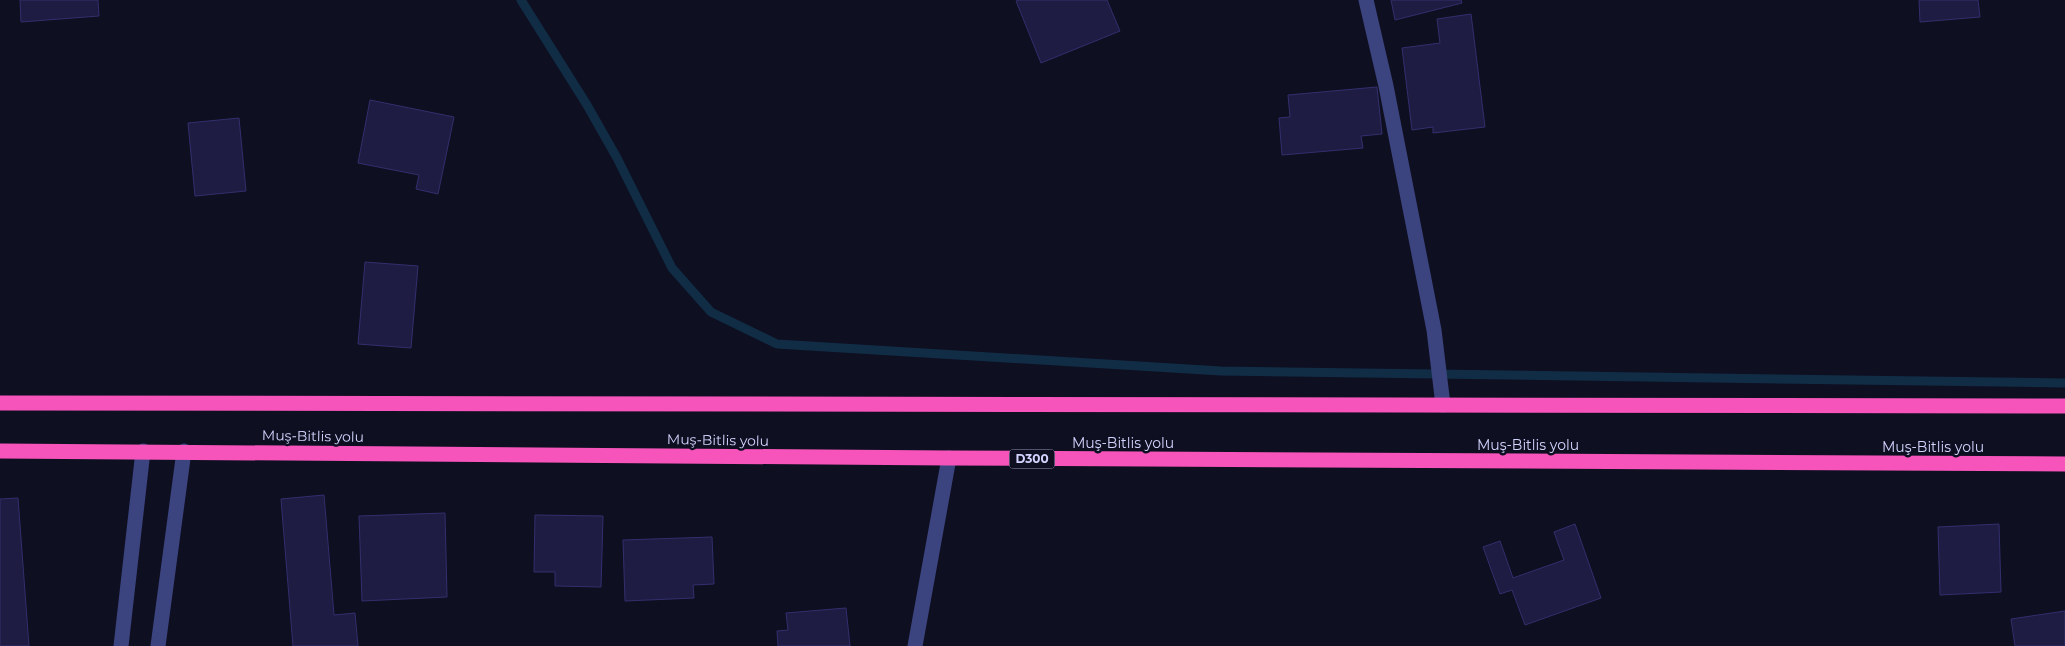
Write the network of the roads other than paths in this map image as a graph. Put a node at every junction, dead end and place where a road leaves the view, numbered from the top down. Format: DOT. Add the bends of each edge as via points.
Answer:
graph roads {
  1 [pos="1366,0"];
  2 [pos="0,403"];
  3 [pos="1443,405"];
  4 [pos="2065,406"];
  5 [pos="0,451"];
  6 [pos="143,451"];
  7 [pos="184,451"];
  8 [pos="949,458"];
  9 [pos="2065,464"];
  10 [pos="121,646"];
  11 [pos="158,646"];
  12 [pos="915,646"];
  1 -- 3 [label="street" via="1434,330"];
  2 -- 3 [label="highway"];
  3 -- 4 [label="highway"];
  5 -- 6 [label="highway, Muş-Bitlis yolu / D300"];
  6 -- 7 [label="highway, Muş-Bitlis yolu / D300"];
  6 -- 10 [label="street"];
  7 -- 8 [label="highway, Muş-Bitlis yolu / D300"];
  7 -- 11 [label="street"];
  8 -- 9 [label="highway, Muş-Bitlis yolu / D300"];
  8 -- 12 [label="street"];
}
